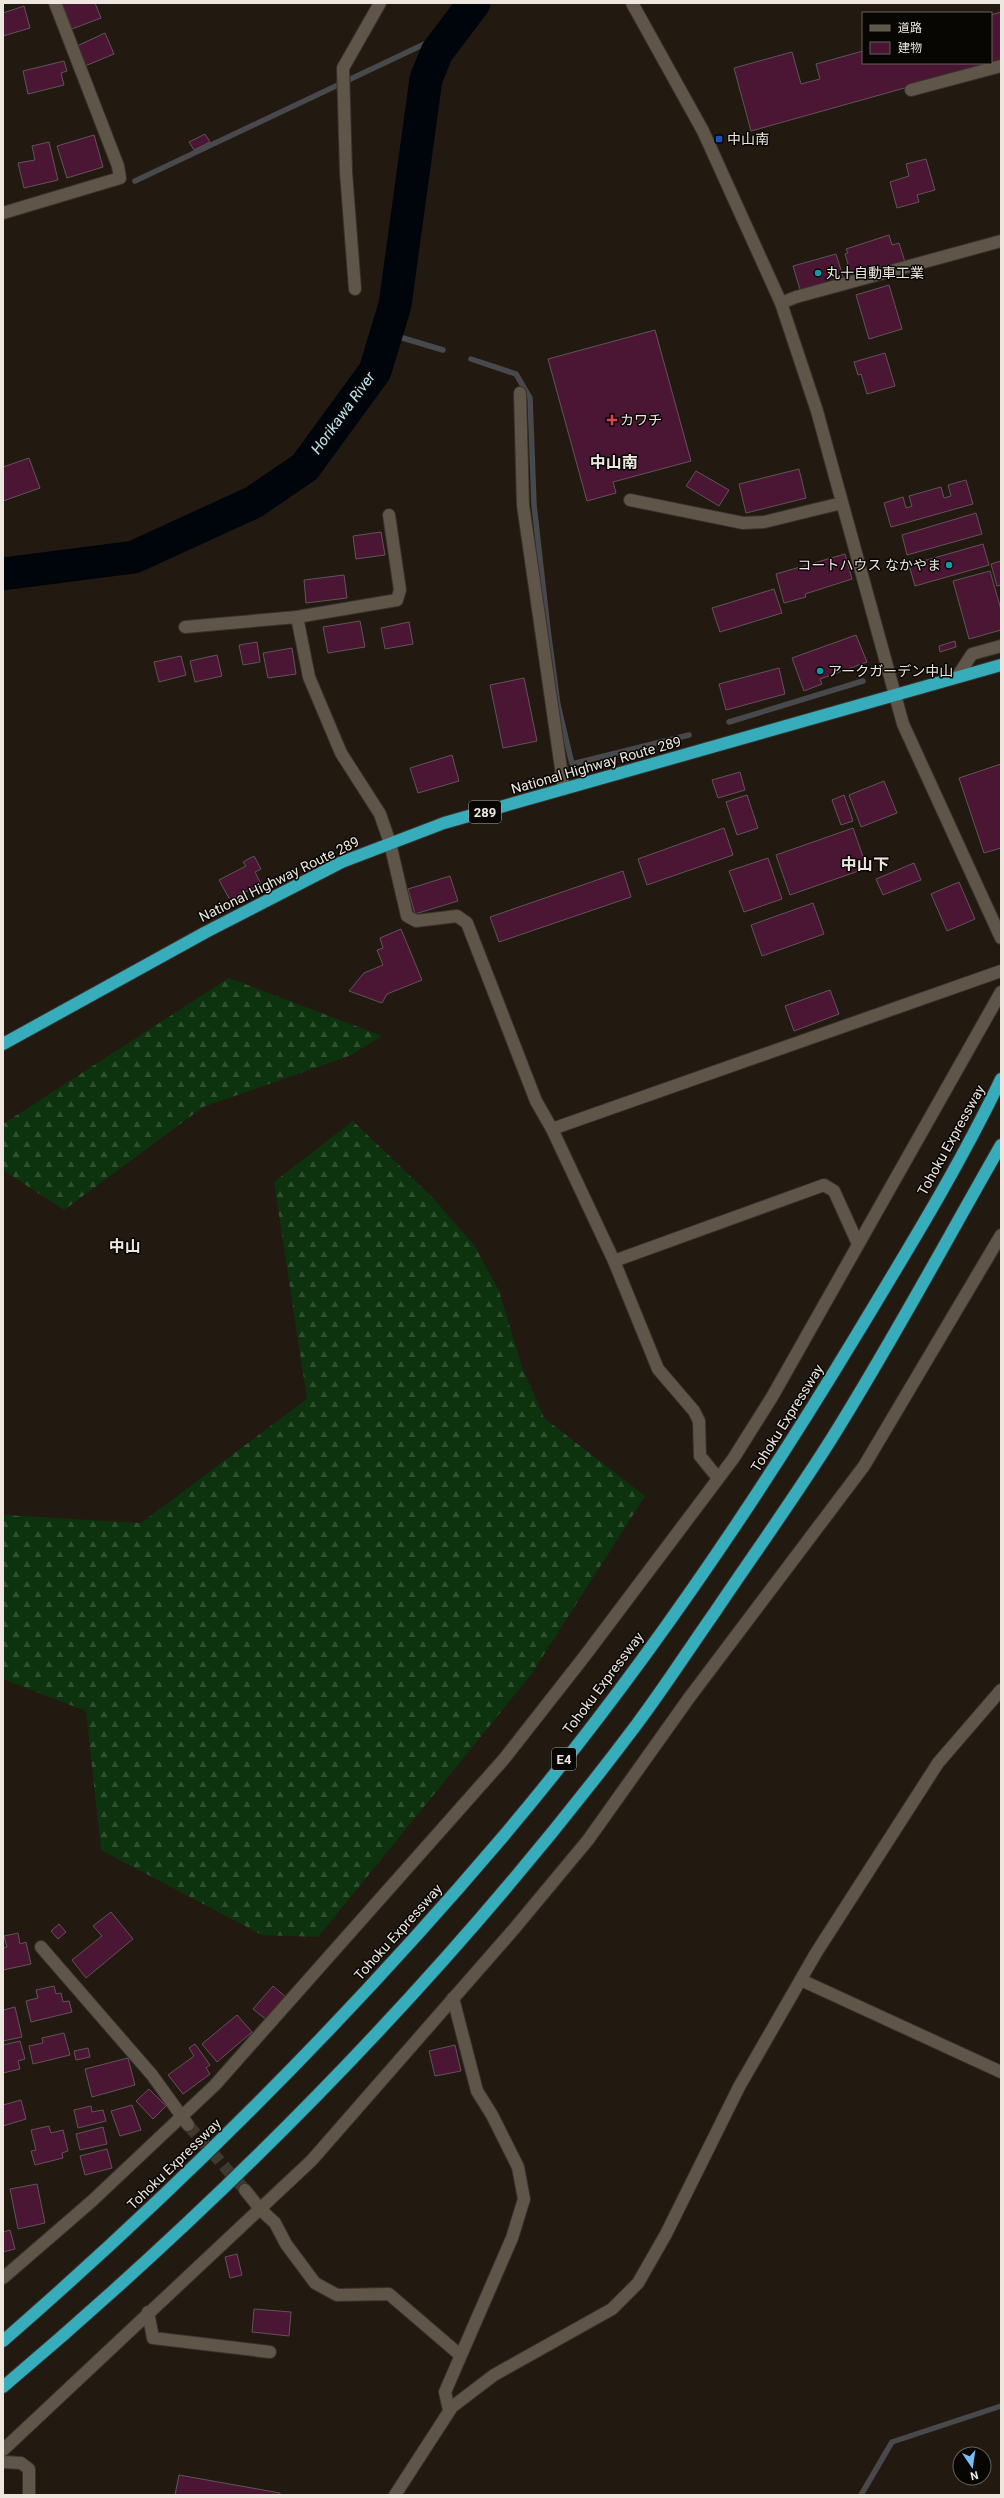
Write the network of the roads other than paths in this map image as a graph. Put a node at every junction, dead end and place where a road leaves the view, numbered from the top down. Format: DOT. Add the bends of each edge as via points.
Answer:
graph roads {
  1 [pos="55,3"];
  2 [pos="380,3"];
  3 [pos="632,3"];
  4 [pos="1001,66"];
  5 [pos="911,90"];
  6 [pos="3,213"];
  7 [pos="1001,241"];
  8 [pos="355,289"];
  9 [pos="781,303"];
  10 [pos="520,393"];
  11 [pos="630,500"];
  12 [pos="842,503"];
  13 [pos="389,515"];
  14 [pos="297,617"];
  15 [pos="185,627"];
  16 [pos="1001,646"];
  17 [pos="1001,666"];
  18 [pos="957,677"];
  19 [pos="895,696"];
  20 [pos="564,789"];
  21 [pos="390,842"];
  22 [pos="1001,938"];
  23 [pos="1001,971"];
  24 [pos="1001,992"];
  25 [pos="3,1044"];
  26 [pos="1001,1079"];
  27 [pos="552,1129"];
  28 [pos="1001,1145"];
  29 [pos="1001,1235"];
  30 [pos="858,1244"];
  31 [pos="614,1261"];
  32 [pos="718,1478"];
  33 [pos="1001,1690"];
  34 [pos="41,1947"];
  35 [pos="801,1980"];
  36 [pos="453,1998"];
  37 [pos="1001,2072"];
  38 [pos="185,2121"];
  39 [pos="245,2190"];
  40 [pos="260,2210"];
  41 [pos="3,2278"];
  42 [pos="148,2312"];
  43 [pos="3,2341"];
  44 [pos="270,2352"];
  45 [pos="460,2356"];
  46 [pos="3,2387"];
  47 [pos="449,2410"];
  48 [pos="3,2450"];
  49 [pos="3,2462"];
  50 [pos="29,2495"];
  51 [pos="395,2495"];
  1 -- 6 [label="street" via="118,166 120,178"];
  2 -- 8 [label="street" via="344,68 346,172"];
  3 -- 9 [label="street" via="703,130"];
  4 -- 5 [label="street"];
  7 -- 9 [label="street"];
  9 -- 12 [label="street" via="818,411"];
  10 -- 20 [label="street" via="523,505"];
  11 -- 12 [label="street" via="743,523 764,522"];
  12 -- 19 [label="street"];
  13 -- 14 [label="street" via="400,590 397,600"];
  14 -- 15 [label="street"];
  14 -- 21 [label="street" via="309,677 341,753 380,814"];
  16 -- 18 [label="street" via="972,654"];
  17 -- 18 [label="highway, National Highway Route 289 / 289"];
  18 -- 19 [label="highway, National Highway Route 289 / 289"];
  19 -- 20 [label="highway, National Highway Route 289 / 289"];
  19 -- 22 [label="street" via="903,724"];
  20 -- 21 [label="highway, National Highway Route 289 / 289" via="444,823"];
  21 -- 25 [label="highway, National Highway Route 289 / 289" via="342,862 206,932"];
  21 -- 27 [label="street" via="407,916 416,921 457,916 467,924 536,1101"];
  23 -- 27 [label="street"];
  24 -- 30 [label="street"];
  26 -- 43 [label="highway, Tohoku Expressway / E4" via="938,1195 801,1427 710,1562 608,1704 503,1837 353,2005 276,2085 164,2196"];
  27 -- 31 [label="street"];
  28 -- 46 [label="highway, E4" via="907,1313 831,1440 638,1723 532,1856 420,1987 302,2110 189,2222"];
  29 -- 36 [label="street" via="864,1466 689,1698 588,1840"];
  30 -- 31 [label="street" via="834,1191 824,1185"];
  30 -- 32 [label="street" via="772,1397"];
  31 -- 32 [label="street" via="658,1368 694,1411 699,1421 700,1456"];
  32 -- 38 [label="street" via="504,1759"];
  33 -- 35 [label="street" via="938,1763"];
  34 -- 38 [label="street" via="152,2075"];
  35 -- 37 [label="street"];
  35 -- 47 [label="street" via="738,2087 666,2234 638,2283 612,2309 494,2375"];
  36 -- 40 [label="street" via="312,2160"];
  36 -- 45 [label="street" via="477,2091 492,2114 518,2167 524,2199 512,2238"];
  38 -- 41 [label="street"];
  39 -- 40 [label="street"];
  40 -- 42 [label="street"];
  40 -- 45 [label="street" via="275,2223 286,2244 315,2283 337,2295 389,2294"];
  42 -- 44 [label="street" via="153,2338"];
  42 -- 48 [label="street"];
  45 -- 47 [label="street" via="445,2392"];
  47 -- 51 [label="street"];
  49 -- 50 [label="street" via="21,2463 29,2469"];
}
